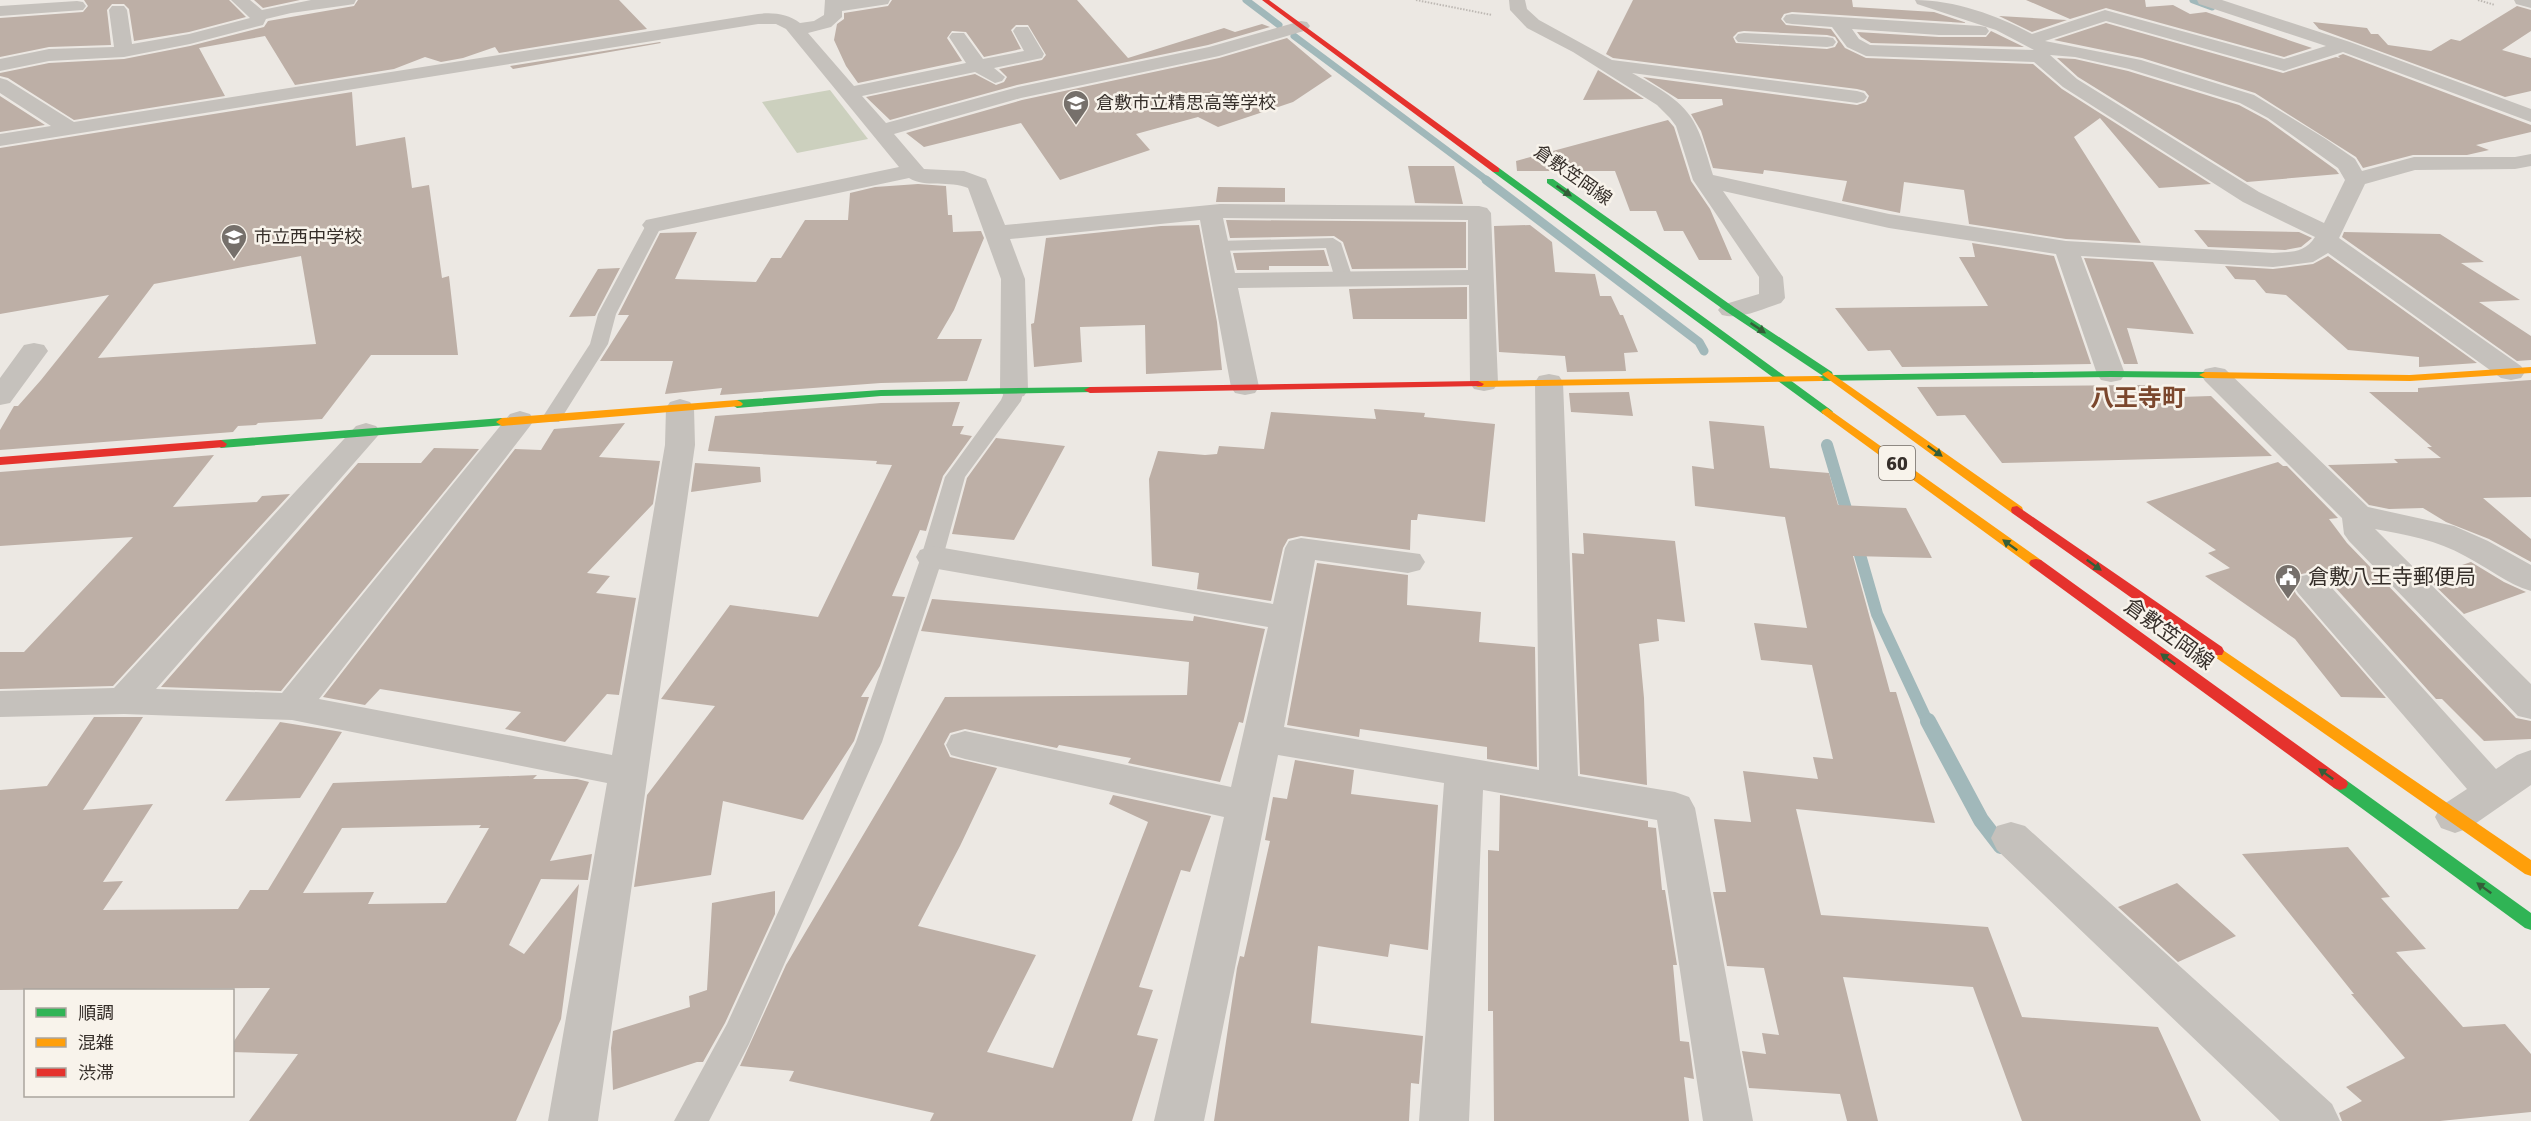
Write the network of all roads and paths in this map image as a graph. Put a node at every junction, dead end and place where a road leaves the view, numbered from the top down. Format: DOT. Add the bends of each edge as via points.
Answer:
graph roads {
  1 [pos="239,0"];
  2 [pos="348,0"];
  3 [pos="882,0"];
  4 [pos="1265,0"];
  5 [pos="1416,0"];
  6 [pos="1517,0"];
  7 [pos="1923,0"];
  8 [pos="2205,0"];
  9 [pos="2522,0"];
  10 [pos="2531,3"];
  11 [pos="833,4"];
  12 [pos="76,6"];
  13 [pos="118,10"];
  14 [pos="0,12"];
  15 [pos="259,16"];
  16 [pos="1792,19"];
  17 [pos="1838,23"];
  18 [pos="1533,24"];
  19 [pos="1301,26"];
  20 [pos="795,28"];
  21 [pos="1022,31"];
  22 [pos="2012,31"];
  23 [pos="958,37"];
  24 [pos="1744,38"];
  25 [pos="1853,43"];
  26 [pos="2344,46"];
  27 [pos="2038,48"];
  28 [pos="124,51"];
  29 [pos="1604,64"];
  30 [pos="0,65"];
  31 [pos="978,66"];
  32 [pos="0,84"];
  33 [pos="849,93"];
  34 [pos="1018,93"];
  35 [pos="1857,97"];
  36 [pos="2531,116"];
  37 [pos="71,129"];
  38 [pos="881,131"];
  39 [pos="0,140"];
  40 [pos="2531,160"];
  41 [pos="914,170"];
  42 [pos="1537,172"];
  43 [pos="1704,180"];
  44 [pos="2356,180"];
  45 [pos="1210,212"];
  46 [pos="654,225"];
  47 [pos="996,233"];
  48 [pos="2327,237"];
  49 [pos="1217,246"];
  50 [pos="2066,248"];
  51 [pos="1481,277"];
  52 [pos="1344,279"];
  53 [pos="1224,281"];
  54 [pos="1731,310"];
  55 [pos="34,351"];
  56 [pos="2521,371"];
  57 [pos="2111,374"];
  58 [pos="2215,375"];
  59 [pos="1833,377"];
  60 [pos="1781,379"];
  61 [pos="1549,382"];
  62 [pos="1484,383"];
  63 [pos="1245,387"];
  64 [pos="1014,390"];
  65 [pos="0,397"];
  66 [pos="680,408"];
  67 [pos="552,418"];
  68 [pos="520,420"];
  69 [pos="366,432"];
  70 [pos="0,461"];
  71 [pos="2358,515"];
  72 [pos="932,557"];
  73 [pos="1408,562"];
  74 [pos="2531,580"];
  75 [pos="2310,585"];
  76 [pos="1286,618"];
  77 [pos="124,701"];
  78 [pos="0,704"];
  79 [pos="2531,706"];
  80 [pos="292,707"];
  81 [pos="1263,738"];
  82 [pos="965,745"];
  83 [pos="2531,765"];
  84 [pos="1464,771"];
  85 [pos="629,773"];
  86 [pos="1559,788"];
  87 [pos="2492,791"];
  88 [pos="1246,806"];
  89 [pos="2455,817"];
  90 [pos="2011,838"];
  91 [pos="2531,869"];
  92 [pos="2531,923"];
  93 [pos="573,1121"];
  94 [pos="691,1121"];
  95 [pos="1179,1121"];
  96 [pos="1444,1121"];
  97 [pos="1728,1121"];
  98 [pos="2315,1121"];
  1 -- 15 [label="street"];
  2 -- 15 [label="street"];
  3 -- 11 [label="street"];
  4 -- 19 [label="main road, 倉敷笠岡線 / 60"];
  5 -- 18 [label="path"];
  6 -- 18 [label="street" via="1520,10"];
  7 -- 22 [label="street"];
  8 -- 26 [label="street"];
  9 -- 10 [label="street"];
  11 -- 20 [label="street" via="830,21"];
  12 -- 14 [label="street"];
  13 -- 28 [label="street"];
  15 -- 28 [label="street" via="257,21 190,39"];
  16 -- 17 [label="street"];
  17 -- 22 [label="street"];
  17 -- 25 [label="street"];
  18 -- 29 [label="street"];
  19 -- 34 [label="street" via="1212,52"];
  19 -- 60 [label="main road, 倉敷笠岡線 / 60"];
  20 -- 33 [label="street"];
  20 -- 37 [label="street" via="784,20 746,21"];
  21 -- 31 [label="street" via="1035,54"];
  22 -- 27 [label="street"];
  23 -- 31 [label="street"];
  24 -- 25 [label="street"];
  25 -- 27 [label="street" via="1866,50"];
  26 -- 27 [label="street" via="2284,65 2105,15"];
  26 -- 36 [label="street"];
  27 -- 44 [label="street" via="2075,51 2134,64 2247,99 2319,143 2347,164"];
  27 -- 48 [label="street" via="2070,83 2251,197"];
  28 -- 30 [label="street" via="49,55"];
  29 -- 35 [label="street"];
  29 -- 43 [label="street" via="1678,114 1690,136"];
  31 -- 33 [label="street"];
  31 -- 34 [label="street"];
  32 -- 37 [label="street"];
  33 -- 38 [label="street"];
  34 -- 38 [label="street"];
  37 -- 39 [label="street"];
  38 -- 41 [label="street"];
  40 -- 44 [label="street" via="2414,164"];
  41 -- 46 [label="street"];
  41 -- 47 [label="street" via="918,175 964,178 978,184"];
  42 -- 54 [label="main road, 倉敷笠岡線 / 60, one-way"];
  43 -- 50 [label="street" via="1889,221"];
  43 -- 54 [label="street" via="1771,277 1772,298"];
  44 -- 48 [label="street"];
  45 -- 47 [label="street"];
  45 -- 49 [label="street"];
  45 -- 51 [label="street" via="1479,213"];
  46 -- 67 [label="lane" via="607,314 599,344"];
  47 -- 64 [label="street" via="1013,279"];
  48 -- 50 [label="street" via="2317,252 2273,260"];
  48 -- 56 [label="street"];
  49 -- 52 [label="lane" via="1333,243"];
  49 -- 53 [label="street"];
  50 -- 57 [label="street"];
  51 -- 52 [label="street"];
  51 -- 62 [label="street"];
  52 -- 53 [label="street"];
  53 -- 63 [label="street"];
  54 -- 59 [label="main road, 倉敷笠岡線 / 60, one-way"];
  55 -- 65 [label="street"];
  56 -- 58 [label="main road" via="2410,378"];
  57 -- 58 [label="main road"];
  57 -- 59 [label="main road"];
  58 -- 71 [label="street"];
  59 -- 60 [label="main road"];
  59 -- 89 [label="main road, 倉敷笠岡線 / 60, one-way" via="2150,606"];
  60 -- 61 [label="main road"];
  92 -- 60 [label="main road, 倉敷笠岡線 / 60, one-way"];
  61 -- 62 [label="main road"];
  61 -- 86 [label="street"];
  62 -- 63 [label="main road"];
  63 -- 64 [label="main road"];
  64 -- 66 [label="main road" via="881,393"];
  64 -- 72 [label="lane" via="1011,401 955,477"];
  66 -- 67 [label="main road"];
  66 -- 85 [label="street" via="680,445"];
  67 -- 68 [label="main road"];
  68 -- 69 [label="main road"];
  68 -- 80 [label="street"];
  69 -- 70 [label="main road"];
  69 -- 77 [label="street"];
  71 -- 74 [label="street" via="2443,533"];
  71 -- 79 [label="street" via="2360,534"];
  72 -- 76 [label="street"];
  72 -- 94 [label="lane" via="869,742 738,1034"];
  73 -- 76 [label="street" via="1301,548"];
  75 -- 87 [label="street"];
  76 -- 81 [label="street"];
  77 -- 78 [label="street"];
  77 -- 80 [label="street"];
  80 -- 85 [label="street"];
  81 -- 84 [label="street"];
  81 -- 88 [label="street"];
  82 -- 88 [label="street"];
  83 -- 87 [label="street"];
  84 -- 86 [label="street"];
  84 -- 96 [label="street"];
  85 -- 93 [label="street"];
  86 -- 97 [label="street" via="1675,808"];
  87 -- 89 [label="street"];
  88 -- 95 [label="street"];
  89 -- 91 [label="main road, 倉敷笠岡線 / 60"];
  90 -- 98 [label="street"];
}
